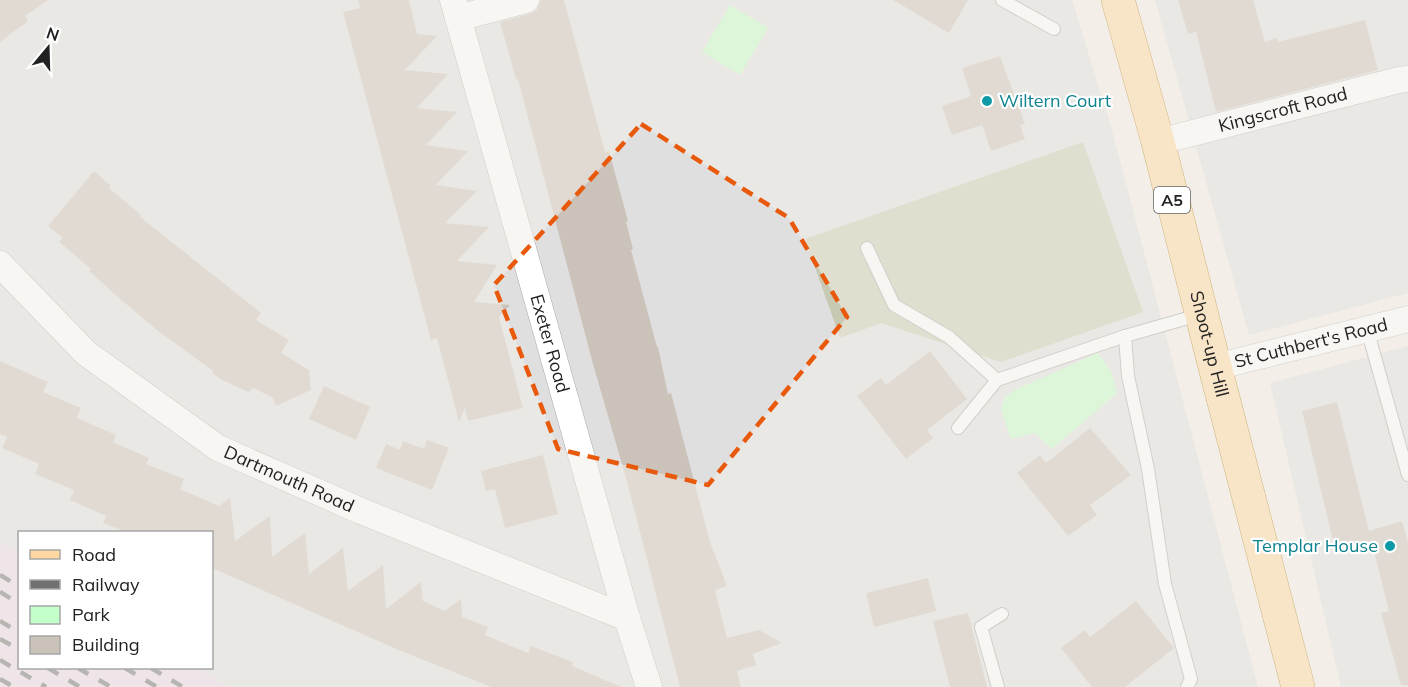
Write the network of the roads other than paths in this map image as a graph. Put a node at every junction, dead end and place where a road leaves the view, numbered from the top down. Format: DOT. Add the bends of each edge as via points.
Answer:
graph roads {
  1 [pos="526,0"];
  2 [pos="1002,0"];
  3 [pos="1118,0"];
  4 [pos="456,9"];
  5 [pos="1054,29"];
  6 [pos="1408,80"];
  7 [pos="1158,142"];
  8 [pos="867,248"];
  9 [pos="0,264"];
  10 [pos="1203,314"];
  11 [pos="1408,319"];
  12 [pos="1367,329"];
  13 [pos="1125,336"];
  14 [pos="1215,367"];
  15 [pos="997,380"];
  16 [pos="958,428"];
  17 [pos="1408,475"];
  18 [pos="1002,614"];
  19 [pos="627,618"];
  20 [pos="649,687"];
  21 [pos="998,687"];
  22 [pos="1187,687"];
  23 [pos="1298,687"];
  1 -- 4 [label="street"];
  2 -- 5 [label="lane"];
  3 -- 7 [label="main road, Shoot-up Hill / A5"];
  4 -- 19 [label="street, Exeter Road"];
  6 -- 7 [label="street, Kingscroft Road"];
  7 -- 10 [label="main road, Shoot-up Hill / A5"];
  8 -- 15 [label="lane" via="894,304 949,337"];
  9 -- 19 [label="street, Dartmouth Road" via="86,353 218,448 361,511"];
  10 -- 13 [label="lane"];
  10 -- 14 [label="main road, Shoot-up Hill / A5"];
  11 -- 12 [label="street, St Cuthbert's Road"];
  12 -- 14 [label="street, St Cuthbert's Road"];
  12 -- 17 [label="lane"];
  13 -- 15 [label="lane"];
  13 -- 22 [label="lane" via="1128,376 1148,469 1165,584 1191,679"];
  14 -- 23 [label="main road, Shoot-up Hill / A5"];
  15 -- 16 [label="lane"];
  18 -- 21 [label="lane" via="981,627"];
  19 -- 20 [label="street, Exeter Road"];
}
